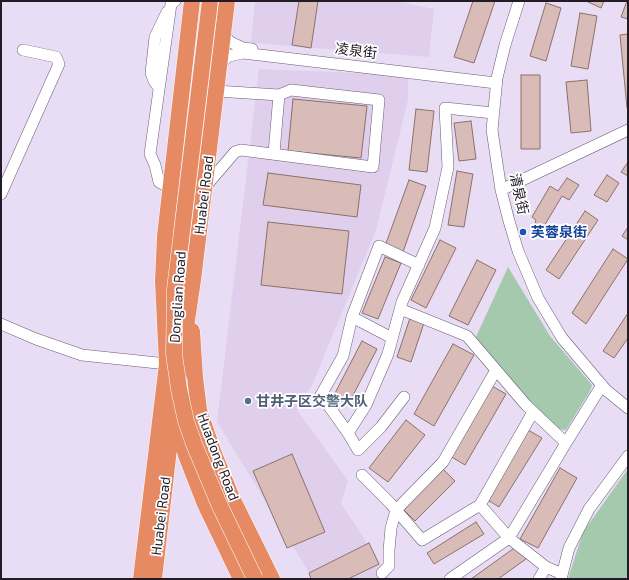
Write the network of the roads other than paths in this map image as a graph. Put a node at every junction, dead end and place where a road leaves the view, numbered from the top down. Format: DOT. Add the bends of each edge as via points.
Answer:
graph roads {
  1 [pos="192,1"];
  2 [pos="210,1"];
  3 [pos="227,1"];
  4 [pos="519,1"];
  5 [pos="173,2"];
  6 [pos="224,31"];
  7 [pos="23,50"];
  8 [pos="219,68"];
  9 [pos="496,80"];
  10 [pos="216,91"];
  11 [pos="279,95"];
  12 [pos="493,113"];
  13 [pos="628,130"];
  14 [pos="274,153"];
  15 [pos="205,187"];
  16 [pos="170,188"];
  17 [pos="501,190"];
  18 [pos="1,194"];
  19 [pos="419,265"];
  20 [pos="193,280"];
  21 [pos="400,309"];
  22 [pos="352,317"];
  23 [pos="1,324"];
  24 [pos="392,338"];
  25 [pos="166,364"];
  26 [pos="496,370"];
  27 [pos="602,385"];
  28 [pos="404,397"];
  29 [pos="628,408"];
  30 [pos="533,412"];
  31 [pos="173,414"];
  32 [pos="348,433"];
  33 [pos="566,443"];
  34 [pos="628,456"];
  35 [pos="362,475"];
  36 [pos="480,505"];
  37 [pos="396,510"];
  38 [pos="510,538"];
  39 [pos="546,567"];
  40 [pos="382,574"];
  41 [pos="561,577"];
  42 [pos="141,579"];
  43 [pos="154,579"];
  44 [pos="241,579"];
  45 [pos="255,579"];
  46 [pos="272,579"];
  47 [pos="450,579"];
  48 [pos="539,579"];
  1 -- 16 [label="highway, Huabei Road"];
  2 -- 45 [label="highway, Donglian Road, bridge" via="176,289 174,354 184,414 194,444"];
  3 -- 6 [label="highway, Huabei Road"];
  4 -- 9 [label="street, 清泉街"];
  5 -- 16 [label="street" via="150,154 156,165 159,182"];
  6 -- 8 [label="highway, Huabei Road"];
  6 -- 9 [label="street, 凌泉街" via="230,42 243,48"];
  7 -- 18 [label="street" via="56,57 59,64"];
  8 -- 9 [label="street, 凌泉街" via="223,60 229,56 243,53"];
  8 -- 10 [label="highway, Huabei Road"];
  9 -- 12 [label="street, 清泉街"];
  10 -- 11 [label="street"];
  10 -- 15 [label="highway, Huabei Road"];
  11 -- 14 [label="street"];
  11 -- 14 [label="street" via="291,90 379,100 373,167"];
  12 -- 17 [label="street, 清泉街" via="492,130"];
  12 -- 19 [label="street" via="445,108 448,167 435,228"];
  13 -- 17 [label="street"];
  14 -- 15 [label="street" via="241,150 235,152"];
  15 -- 20 [label="highway, Huabei Road"];
  16 -- 25 [label="highway, Huabei Road" via="163,281"];
  17 -- 27 [label="street, 清泉街" via="518,251 538,298 562,338"];
  19 -- 21 [label="street"];
  19 -- 22 [label="street" via="379,246"];
  20 -- 31 [label="highway, Huabei Road"];
  20 -- 46 [label="highway, Huadong Road" via="192,344 199,410 226,483"];
  21 -- 24 [label="street"];
  21 -- 26 [label="street" via="467,336"];
  22 -- 24 [label="street"];
  22 -- 32 [label="street" via="343,356 321,395"];
  23 -- 25 [label="street" via="82,355"];
  24 -- 32 [label="street" via="388,354 366,405"];
  25 -- 42 [label="highway, Huabei Road"];
  26 -- 30 [label="street"];
  26 -- 37 [label="street" via="442,462"];
  27 -- 29 [label="street, 清泉街"];
  27 -- 33 [label="street"];
  28 -- 32 [label="street" via="381,427 358,450"];
  30 -- 33 [label="street"];
  30 -- 36 [label="street"];
  31 -- 43 [label="highway, Huabei Road"];
  31 -- 44 [label="highway, Huadong Road" via="205,504"];
  33 -- 38 [label="street"];
  34 -- 41 [label="street" via="589,509 569,548"];
  35 -- 37 [label="street"];
  36 -- 37 [label="street" via="422,540"];
  36 -- 38 [label="street"];
  37 -- 40 [label="street" via="390,528 389,566"];
  38 -- 39 [label="street"];
  38 -- 47 [label="street"];
  39 -- 41 [label="street"];
  39 -- 48 [label="street"];
}
